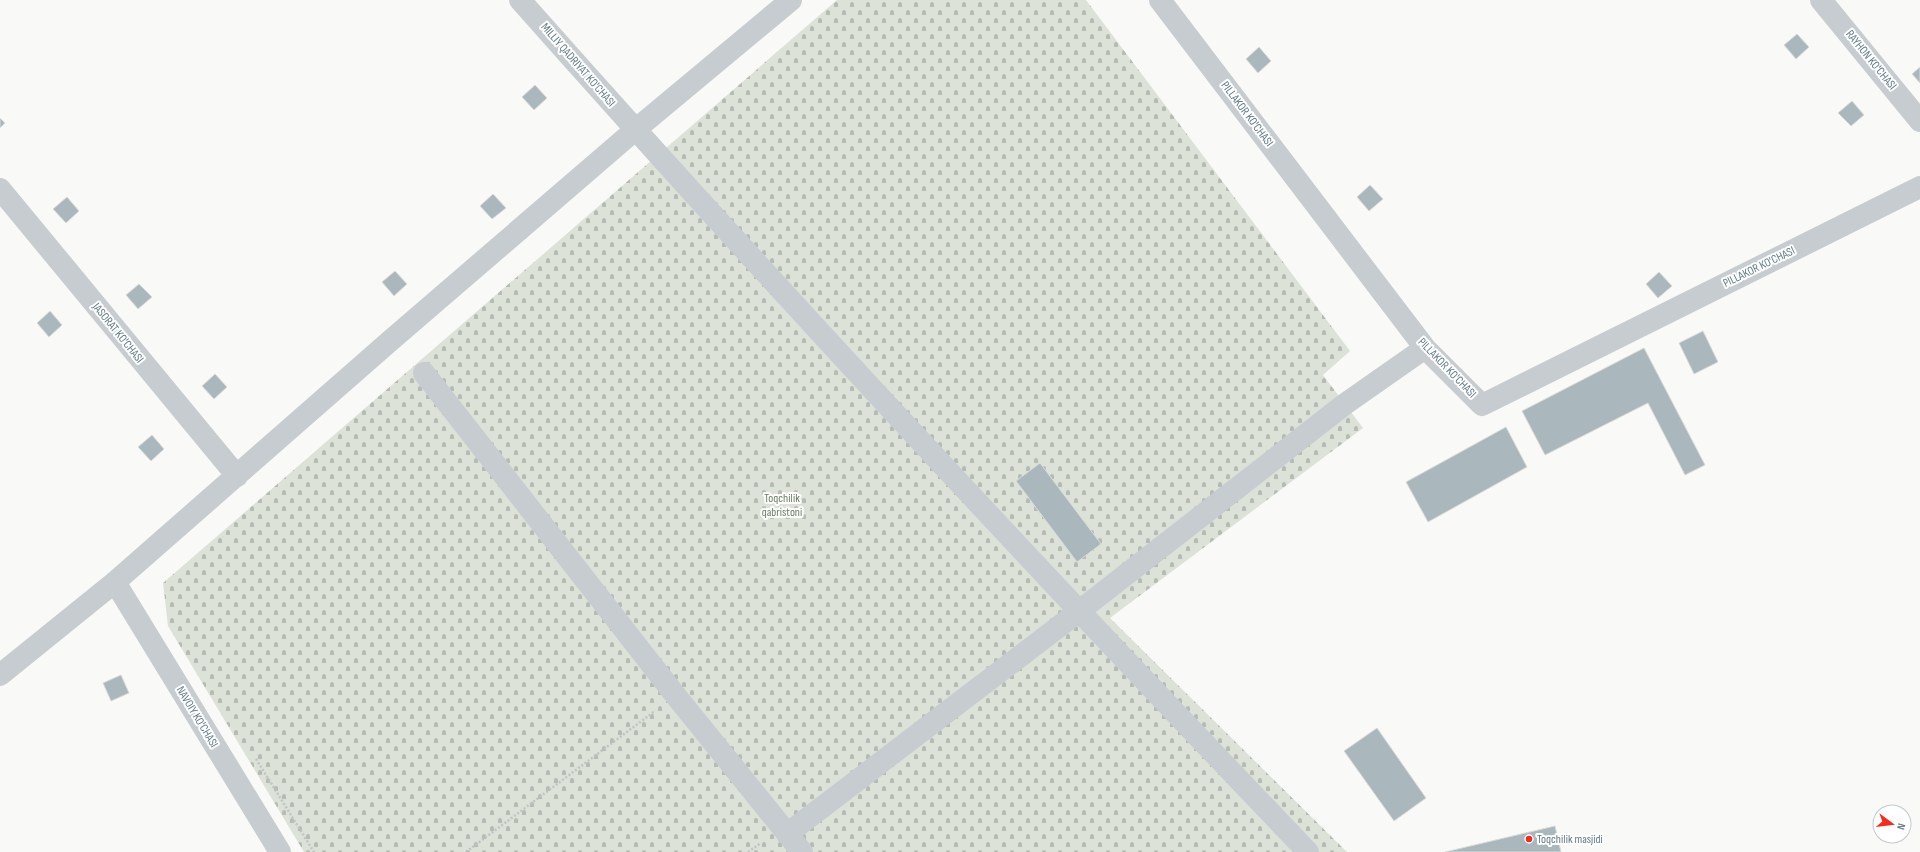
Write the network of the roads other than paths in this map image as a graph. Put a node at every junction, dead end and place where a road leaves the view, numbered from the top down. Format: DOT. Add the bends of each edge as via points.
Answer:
graph roads {
  1 [pos="520,0"];
  2 [pos="791,0"];
  3 [pos="1160,0"];
  4 [pos="1821,0"];
  5 [pos="1920,121"];
  6 [pos="635,130"];
  7 [pos="1920,187"];
  8 [pos="0,189"];
  9 [pos="1425,348"];
  10 [pos="424,373"];
  11 [pos="237,476"];
  12 [pos="115,582"];
  13 [pos="1078,612"];
  14 [pos="0,675"];
  15 [pos="787,834"];
  16 [pos="280,852"];
  17 [pos="802,852"];
  18 [pos="1308,852"];
  1 -- 6 [label="street, MILLIY QADRIYAT KO'CHASI"];
  2 -- 6 [label="street"];
  3 -- 9 [label="street, PILLAKOR KO'CHASI"];
  4 -- 5 [label="street, RAYHON KO'CHASI"];
  6 -- 11 [label="street"];
  6 -- 13 [label="street, MILLIY QADRIYAT KO'CHASI"];
  7 -- 9 [label="street, PILLAKOR KO'CHASI" via="1482,404"];
  8 -- 11 [label="street, JASORAT KO'CHASI"];
  9 -- 13 [label="street" via="1345,404"];
  10 -- 15 [label="street"];
  11 -- 12 [label="street"];
  12 -- 14 [label="street"];
  12 -- 16 [label="street, NAVOIY KO'CHASI"];
  13 -- 15 [label="street"];
  13 -- 18 [label="street, MILLIY QADRIYAT KO'CHASI"];
  15 -- 17 [label="street"];
}
